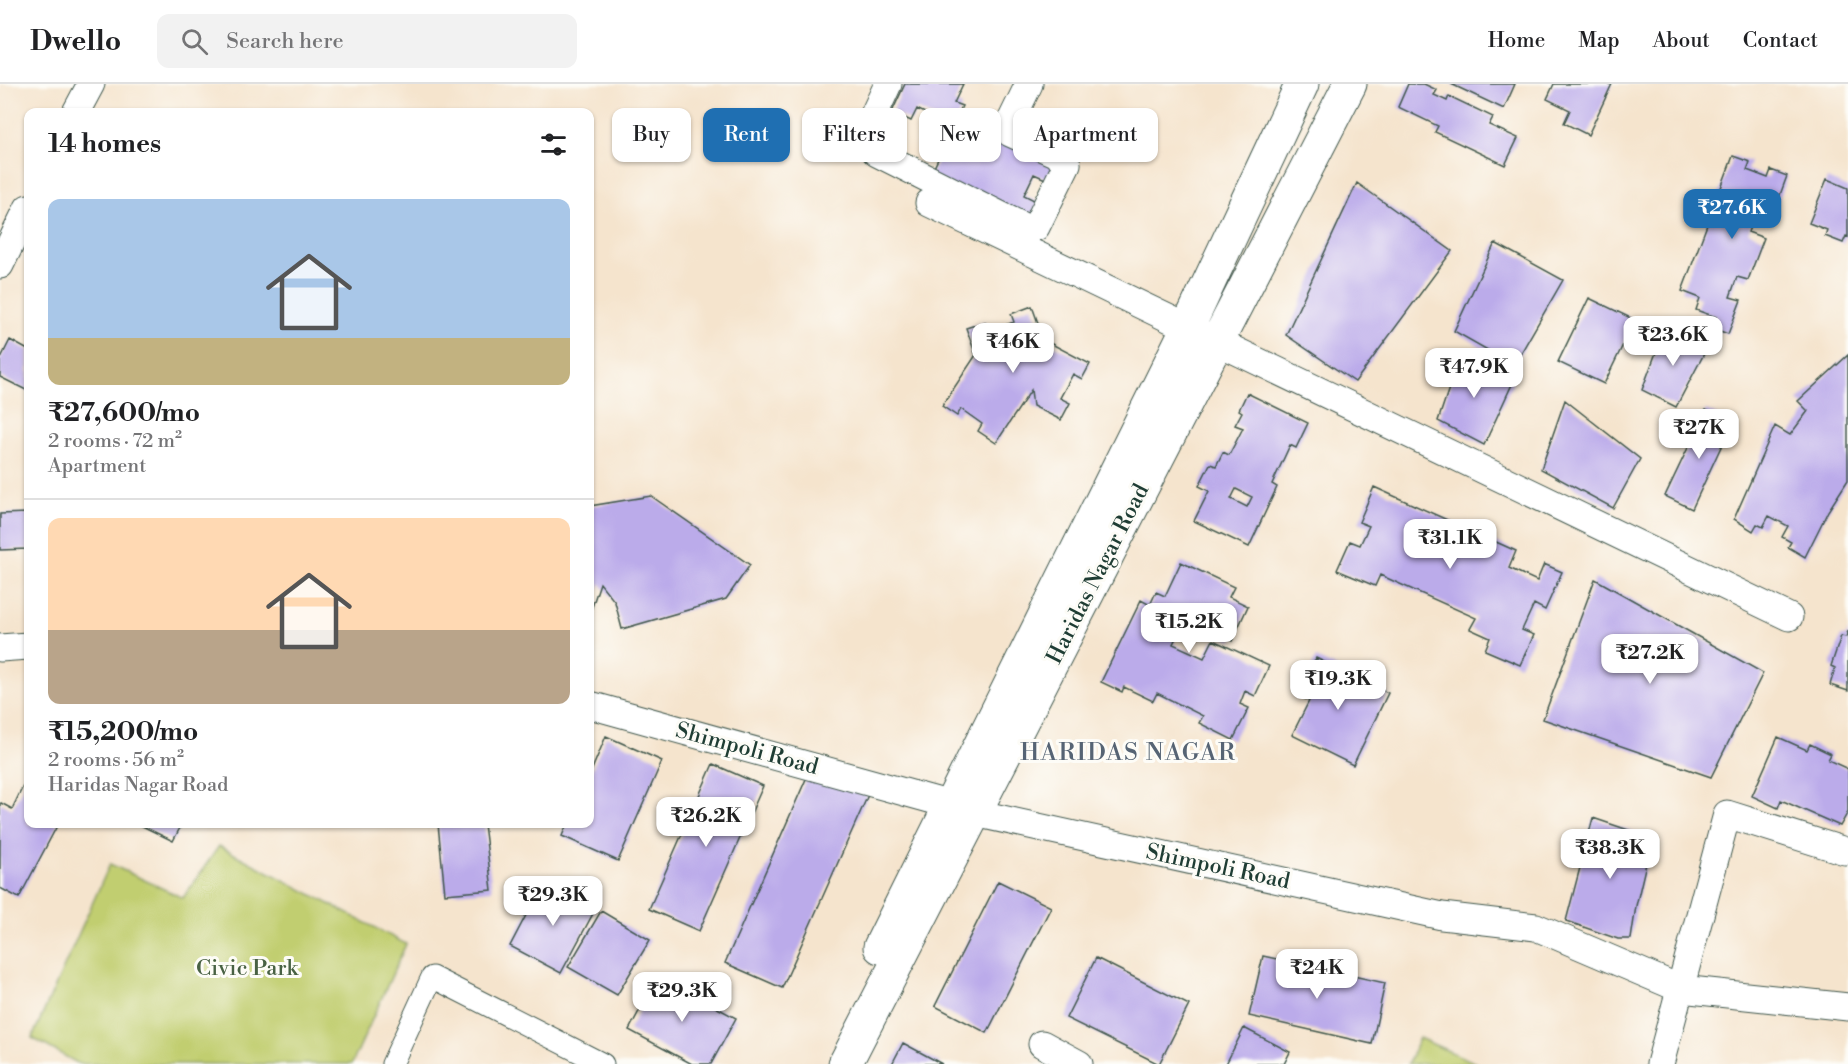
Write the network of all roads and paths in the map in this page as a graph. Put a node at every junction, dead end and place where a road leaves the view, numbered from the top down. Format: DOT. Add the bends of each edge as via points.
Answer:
graph roads {
  1 [pos="91,84"];
  2 [pos="888,84"];
  3 [pos="1029,84"];
  4 [pos="1350,84"];
  5 [pos="1296,86"];
  6 [pos="78,108"];
  7 [pos="928,203"];
  8 [pos="24,216"];
  9 [pos="0,265"];
  10 [pos="1188,327"];
  11 [pos="1218,342"];
  12 [pos="1790,617"];
  13 [pos="24,646"];
  14 [pos="0,648"];
  15 [pos="594,706"];
  16 [pos="963,809"];
  17 [pos="1845,851"];
  18 [pos="1681,989"];
  19 [pos="1848,1007"];
  20 [pos="1042,1044"];
  21 [pos="392,1064"];
  22 [pos="603,1064"];
  23 [pos="822,1064"];
  24 [pos="845,1064"];
  25 [pos="1079,1064"];
  26 [pos="1660,1064"];
  1 -- 6 [label="street"];
  2 -- 3 [label="street" via="866,134 870,146 1028,229 1036,227 1067,164 1061,156 1010,133 1008,127"];
  4 -- 11 [label="street, Haridas Nagar Road"];
  5 -- 10 [label="street, Haridas Nagar Road"];
  7 -- 10 [label="street"];
  8 -- 9 [label="street"];
  10 -- 11 [label="street"];
  10 -- 16 [label="street, Haridas Nagar Road"];
  11 -- 12 [label="street"];
  11 -- 16 [label="street, Haridas Nagar Road"];
  13 -- 14 [label="street"];
  15 -- 16 [label="street, Shimpoli Road"];
  16 -- 18 [label="street, Shimpoli Road" via="1442,916 1536,927"];
  16 -- 23 [label="street, Haridas Nagar Road"];
  16 -- 24 [label="street, Haridas Nagar Road"];
  17 -- 18 [label="street" via="1727,814"];
  18 -- 19 [label="street, Shimpoli Road"];
  18 -- 26 [label="street"];
  20 -- 25 [label="street"];
  21 -- 22 [label="street" via="432,977"];
}
